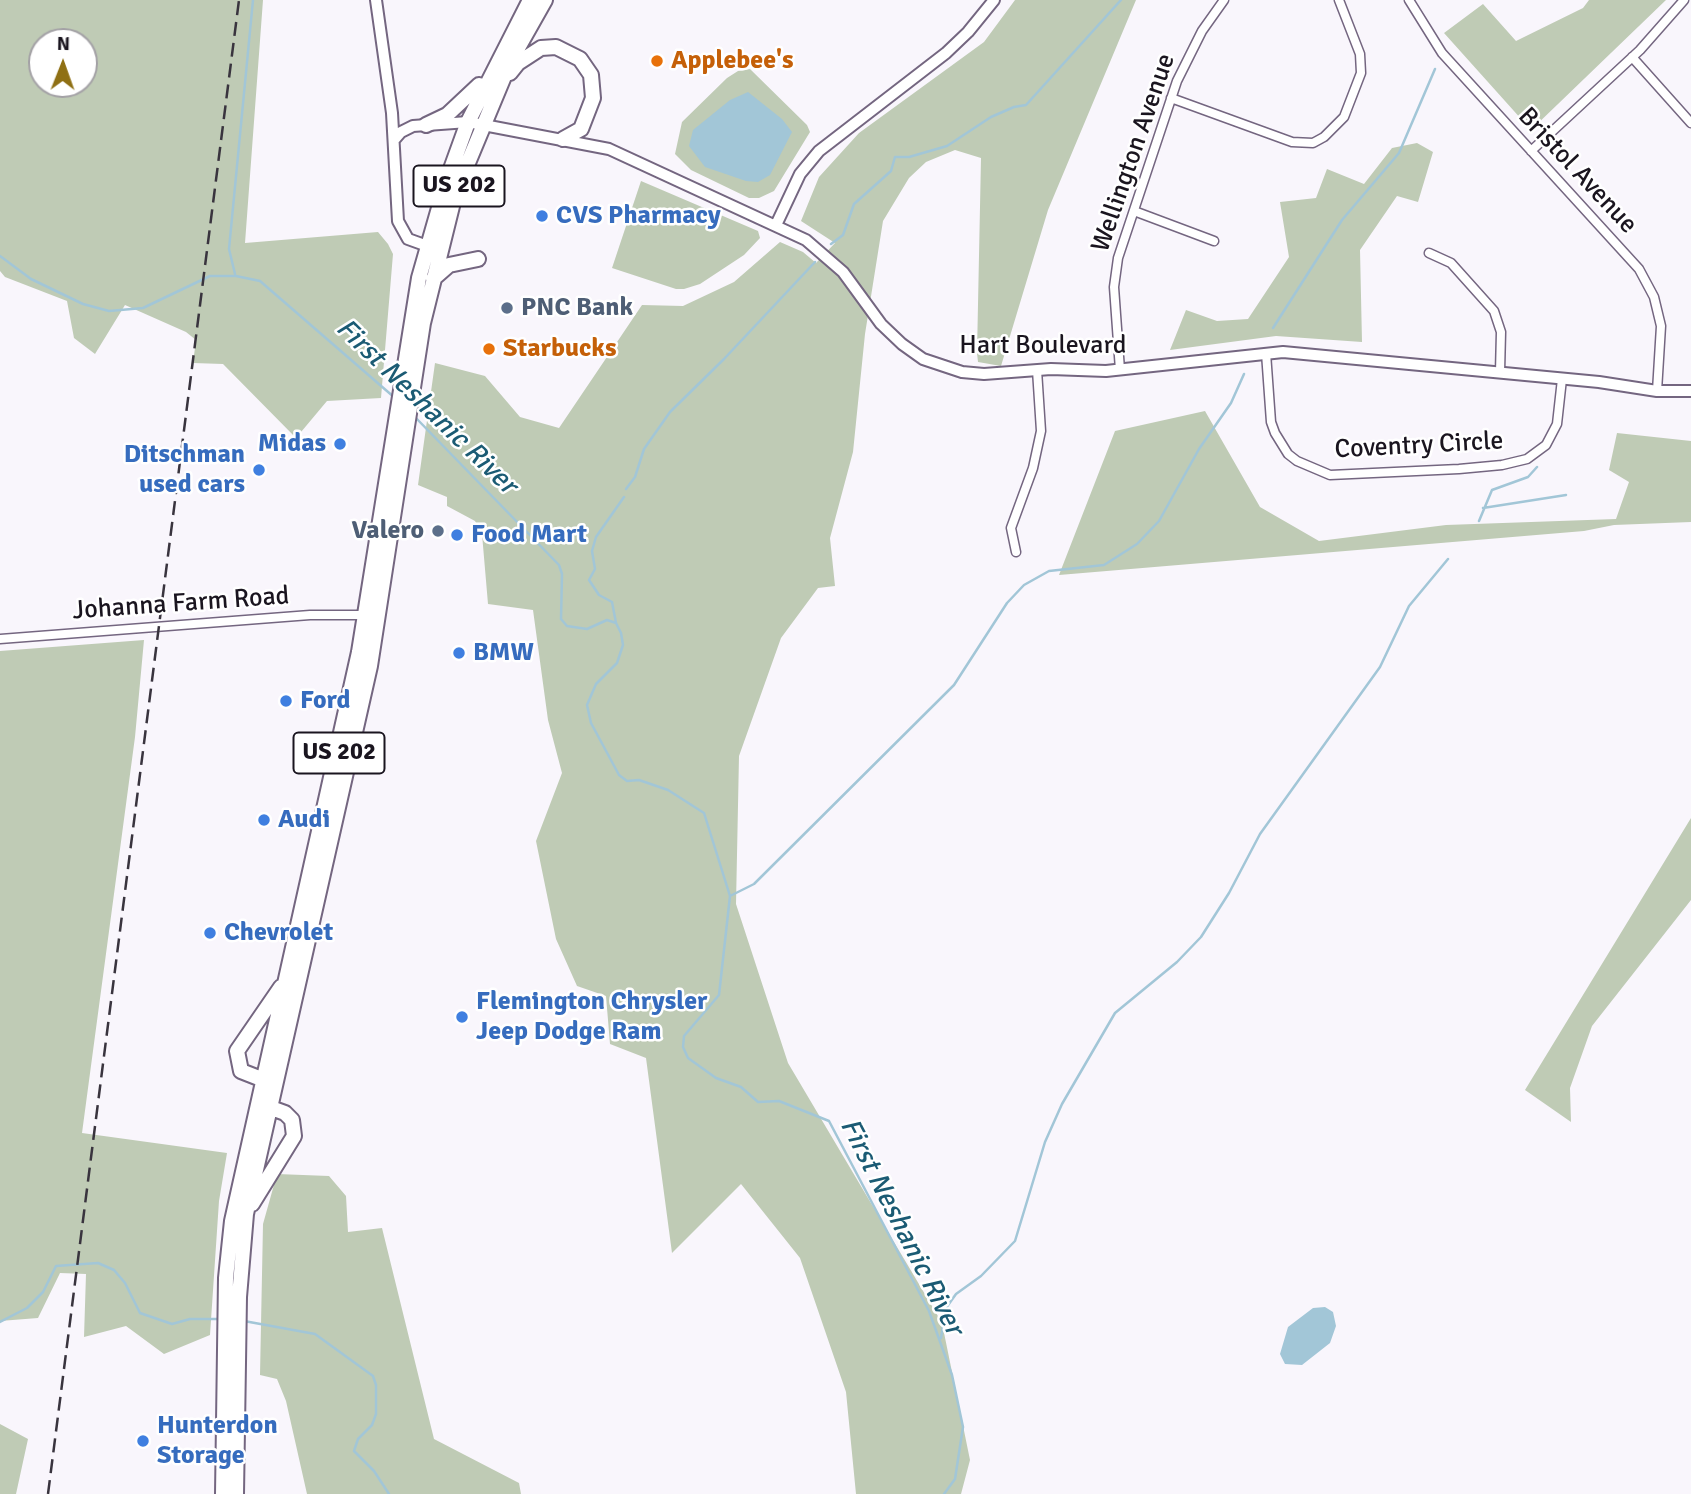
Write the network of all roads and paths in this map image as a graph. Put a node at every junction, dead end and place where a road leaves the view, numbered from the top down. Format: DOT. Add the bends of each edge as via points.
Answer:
graph roads {
  1 [pos="376,0"];
  2 [pos="530,0"];
  3 [pos="545,0"];
  4 [pos="994,0"];
  5 [pos="1224,0"];
  6 [pos="1339,0"];
  7 [pos="1409,0"];
  8 [pos="1684,0"];
  9 [pos="1632,57"];
  10 [pos="493,68"];
  11 [pos="500,85"];
  12 [pos="1171,98"];
  13 [pos="392,113"];
  14 [pos="476,123"];
  15 [pos="1691,123"];
  16 [pos="419,125"];
  17 [pos="564,139"];
  18 [pos="394,140"];
  19 [pos="1531,151"];
  20 [pos="1134,211"];
  21 [pos="776,225"];
  22 [pos="1214,241"];
  23 [pos="433,248"];
  24 [pos="1429,253"];
  25 [pos="478,259"];
  26 [pos="432,280"];
  27 [pos="1266,353"];
  28 [pos="1037,370"];
  29 [pos="1120,370"];
  30 [pos="1500,372"];
  31 [pos="1562,379"];
  32 [pos="407,386"];
  33 [pos="1657,391"];
  34 [pos="1691,391"];
  35 [pos="401,424"];
  36 [pos="1016,552"];
  37 [pos="366,615"];
  38 [pos="0,639"];
  39 [pos="286,980"];
  40 [pos="268,1082"];
  41 [pos="263,1105"];
  42 [pos="246,1214"];
  43 [pos="232,1313"];
  44 [pos="232,1332"];
  45 [pos="223,1494"];
  46 [pos="236,1494"];
  1 -- 13 [label="street"];
  2 -- 10 [label="highway, US 202"];
  3 -- 11 [label="highway, US 202"];
  4 -- 21 [label="street" via="946,53 819,150 800,174"];
  5 -- 12 [label="street, Wellington Avenue" via="1193,47"];
  6 -- 12 [label="street" via="1357,45 1361,73 1344,117 1324,137 1315,142 1293,142"];
  7 -- 19 [label="street, Bristol Avenue" via="1442,53"];
  8 -- 9 [label="street"];
  9 -- 15 [label="street"];
  9 -- 19 [label="street"];
  10 -- 14 [label="highway, US 202"];
  10 -- 16 [label="highway" via="447,115"];
  11 -- 14 [label="highway, US 202"];
  11 -- 17 [label="highway" via="518,63 541,48 556,47 580,59 591,75 593,98 581,129"];
  12 -- 20 [label="street, Wellington Avenue"];
  13 -- 16 [label="street"];
  13 -- 18 [label="street"];
  14 -- 16 [label="street, Hart Boulevard"];
  14 -- 17 [label="street, Hart Boulevard"];
  14 -- 23 [label="highway, US 202"];
  16 -- 18 [label="street"];
  17 -- 21 [label="street, Hart Boulevard" via="609,149"];
  18 -- 23 [label="street" via="400,227 408,239"];
  19 -- 33 [label="street, Bristol Avenue" via="1647,282 1661,326"];
  20 -- 22 [label="street"];
  20 -- 29 [label="street, Wellington Avenue" via="1115,273"];
  21 -- 28 [label="street, Hart Boulevard" via="831,259 889,333 923,359 962,372"];
  23 -- 26 [label="highway, US 202"];
  23 -- 32 [label="highway, US 202"];
  24 -- 30 [label="street" via="1451,263 1494,311 1501,332"];
  25 -- 26 [label="highway" via="449,265"];
  26 -- 32 [label="highway, US 202"];
  27 -- 29 [label="street, Hart Boulevard"];
  27 -- 30 [label="street, Hart Boulevard"];
  27 -- 31 [label="street, Coventry Circle" via="1275,433 1297,461 1330,475 1459,469 1527,459 1546,445 1557,424"];
  28 -- 29 [label="street, Hart Boulevard"];
  28 -- 36 [label="street" via="1041,431 1011,528"];
  30 -- 31 [label="street, Hart Boulevard"];
  31 -- 33 [label="street, Hart Boulevard"];
  32 -- 35 [label="highway, US 202"];
  33 -- 34 [label="street, Hart Boulevard"];
  35 -- 37 [label="highway, US 202"];
  35 -- 40 [label="highway, US 202" via="370,666"];
  37 -- 38 [label="street, Johanna Farm Road" via="310,615"];
  37 -- 39 [label="highway, US 202"];
  39 -- 40 [label="highway, US 202"];
  39 -- 40 [label="highway" via="237,1051 241,1071"];
  40 -- 41 [label="highway, US 202"];
  41 -- 42 [label="highway, US 202"];
  41 -- 42 [label="highway" via="292,1120 294,1136"];
  41 -- 43 [label="highway, US 202" via="232,1221"];
  42 -- 43 [label="highway, US 202"];
  43 -- 44 [label="highway, US 202"];
  44 -- 45 [label="highway, US 202"];
  44 -- 46 [label="highway, US 202"];
}
